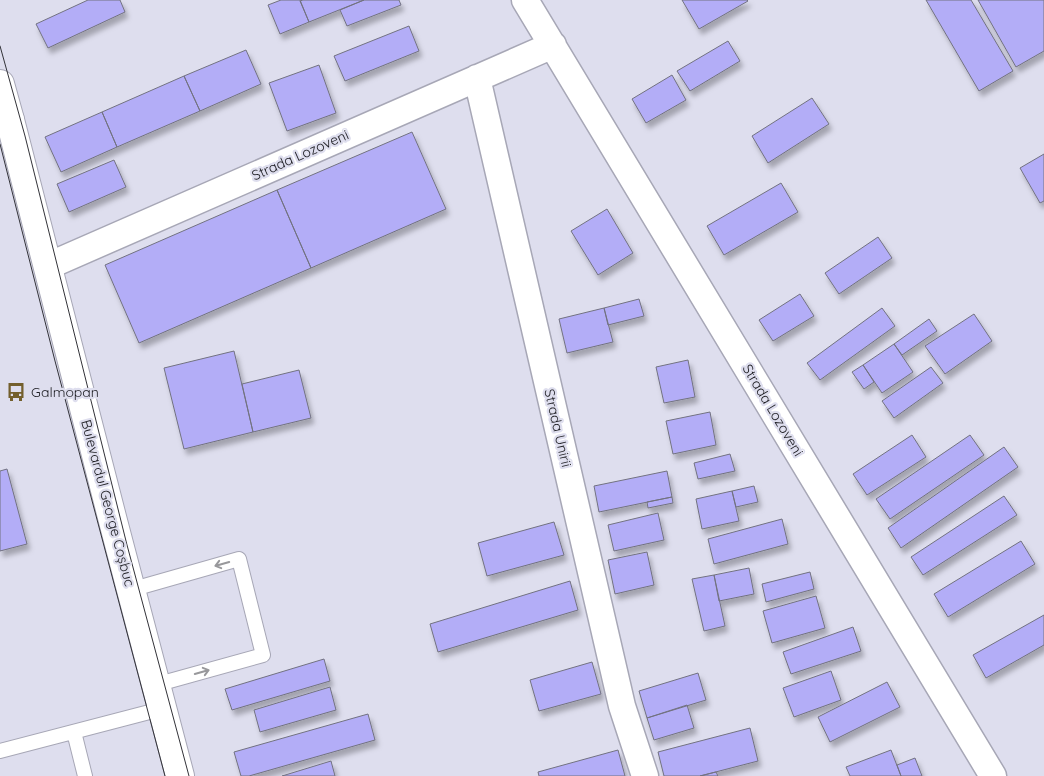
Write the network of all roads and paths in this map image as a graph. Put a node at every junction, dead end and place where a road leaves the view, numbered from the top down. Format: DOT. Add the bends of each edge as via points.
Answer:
graph roads {
  1 [pos="525,0"];
  2 [pos="552,45"];
  3 [pos="477,78"];
  4 [pos="0,84"];
  5 [pos="5,122"];
  6 [pos="48,266"];
  7 [pos="130,590"];
  8 [pos="158,697"];
  9 [pos="74,732"];
  10 [pos="0,751"];
  11 [pos="85,776"];
  12 [pos="180,776"];
  13 [pos="644,776"];
  14 [pos="993,776"];
  1 -- 2 [label="street, Strada Lozoveni"];
  2 -- 3 [label="street, Strada Lozoveni"];
  2 -- 14 [label="street, Strada Lozoveni"];
  3 -- 6 [label="street, Strada Lozoveni"];
  3 -- 13 [label="street, Strada Unirii" via="622,706"];
  4 -- 5 [label="main road, Bulevardul George Coșbuc"];
  5 -- 6 [label="main road, Bulevardul George Coșbuc"];
  6 -- 7 [label="main road, Bulevardul George Coșbuc"];
  7 -- 8 [label="main road, Bulevardul George Coșbuc"];
  8 -- 7 [label="lane, one-way" via="263,655 239,559"];
  8 -- 9 [label="lane"];
  8 -- 12 [label="main road, Bulevardul George Coșbuc"];
  9 -- 10 [label="lane"];
  9 -- 11 [label="lane"];
}
